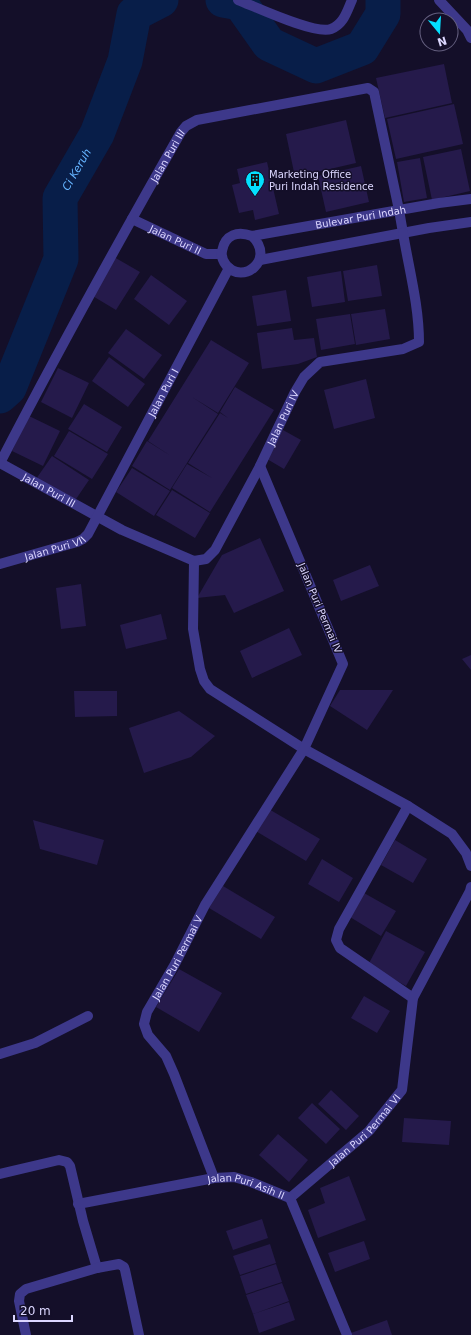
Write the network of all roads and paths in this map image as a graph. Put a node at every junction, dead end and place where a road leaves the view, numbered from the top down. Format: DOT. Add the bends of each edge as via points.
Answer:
graph roads {
  1 [pos="238,0"];
  2 [pos="352,0"];
  3 [pos="439,0"];
  4 [pos="471,38"];
  5 [pos="471,199"];
  6 [pos="399,210"];
  7 [pos="132,219"];
  8 [pos="471,222"];
  9 [pos="403,233"];
  10 [pos="252,236"];
  11 [pos="221,254"];
  12 [pos="260,260"];
  13 [pos="229,268"];
  14 [pos="0,463"];
  15 [pos="260,466"];
  16 [pos="98,517"];
  17 [pos="194,561"];
  18 [pos="0,564"];
  19 [pos="304,749"];
  20 [pos="408,806"];
  21 [pos="471,866"];
  22 [pos="471,887"];
  23 [pos="413,998"];
  24 [pos="88,1016"];
  25 [pos="0,1054"];
  26 [pos="0,1174"];
  27 [pos="214,1178"];
  28 [pos="290,1198"];
  29 [pos="78,1204"];
  30 [pos="97,1268"];
  31 [pos="26,1335"];
  32 [pos="139,1335"];
  33 [pos="347,1335"];
  1 -- 2 [label="street" via="300,25 330,30 340,24 346,16"];
  3 -- 4 [label="street" via="467,30"];
  5 -- 6 [label="street, Bulevar Puri Indah"];
  6 -- 7 [label="street, Jalan Puri III" via="374,92 368,88 197,120 186,126"];
  6 -- 9 [label="street, Jalan Puri III"];
  6 -- 10 [label="street, Bulevar Puri Indah"];
  7 -- 11 [label="street, Jalan Puri II" via="206,254"];
  7 -- 14 [label="street, Jalan Puri III"];
  8 -- 9 [label="street"];
  9 -- 12 [label="street"];
  9 -- 15 [label="street, Jalan Puri IV" via="419,342 403,348 320,362 304,377 295,392"];
  10 -- 11 [label="street" via="244,233 228,238"];
  10 -- 12 [label="street" via="260,247"];
  11 -- 13 [label="street"];
  12 -- 13 [label="street" via="254,268 246,272 237,272"];
  13 -- 16 [label="street, Jalan Puri I"];
  14 -- 16 [label="street, Jalan Puri III"];
  15 -- 17 [label="street, Jalan Puri IV" via="215,550 206,559"];
  15 -- 19 [label="street, Jalan Puri Permai IV" via="343,664"];
  16 -- 17 [label="street"];
  16 -- 18 [label="street, Jalan Puri VII" via="84,539"];
  17 -- 19 [label="street" via="193,629 204,681 210,689"];
  19 -- 20 [label="street"];
  19 -- 27 [label="street, Jalan Puri Permai V" via="205,905 147,1012 144,1024 148,1035 166,1056"];
  20 -- 21 [label="street" via="452,834 466,853"];
  20 -- 23 [label="street" via="339,929 336,940 340,948"];
  22 -- 23 [label="street"];
  23 -- 28 [label="street, Jalan Puri Permai VI" via="402,1090 369,1131"];
  24 -- 25 [label="street" via="35,1043"];
  26 -- 29 [label="street" via="59,1160 67,1162"];
  27 -- 28 [label="street, Jalan Puri Asih II" via="234,1178 251,1182"];
  27 -- 29 [label="street, Jalan Puri Asih II"];
  28 -- 33 [label="street, Jalan Puri Asih II"];
  29 -- 30 [label="street"];
  30 -- 31 [label="street" via="26,1289 20,1294 19,1302"];
  30 -- 32 [label="street" via="119,1264 124,1267"];
}
